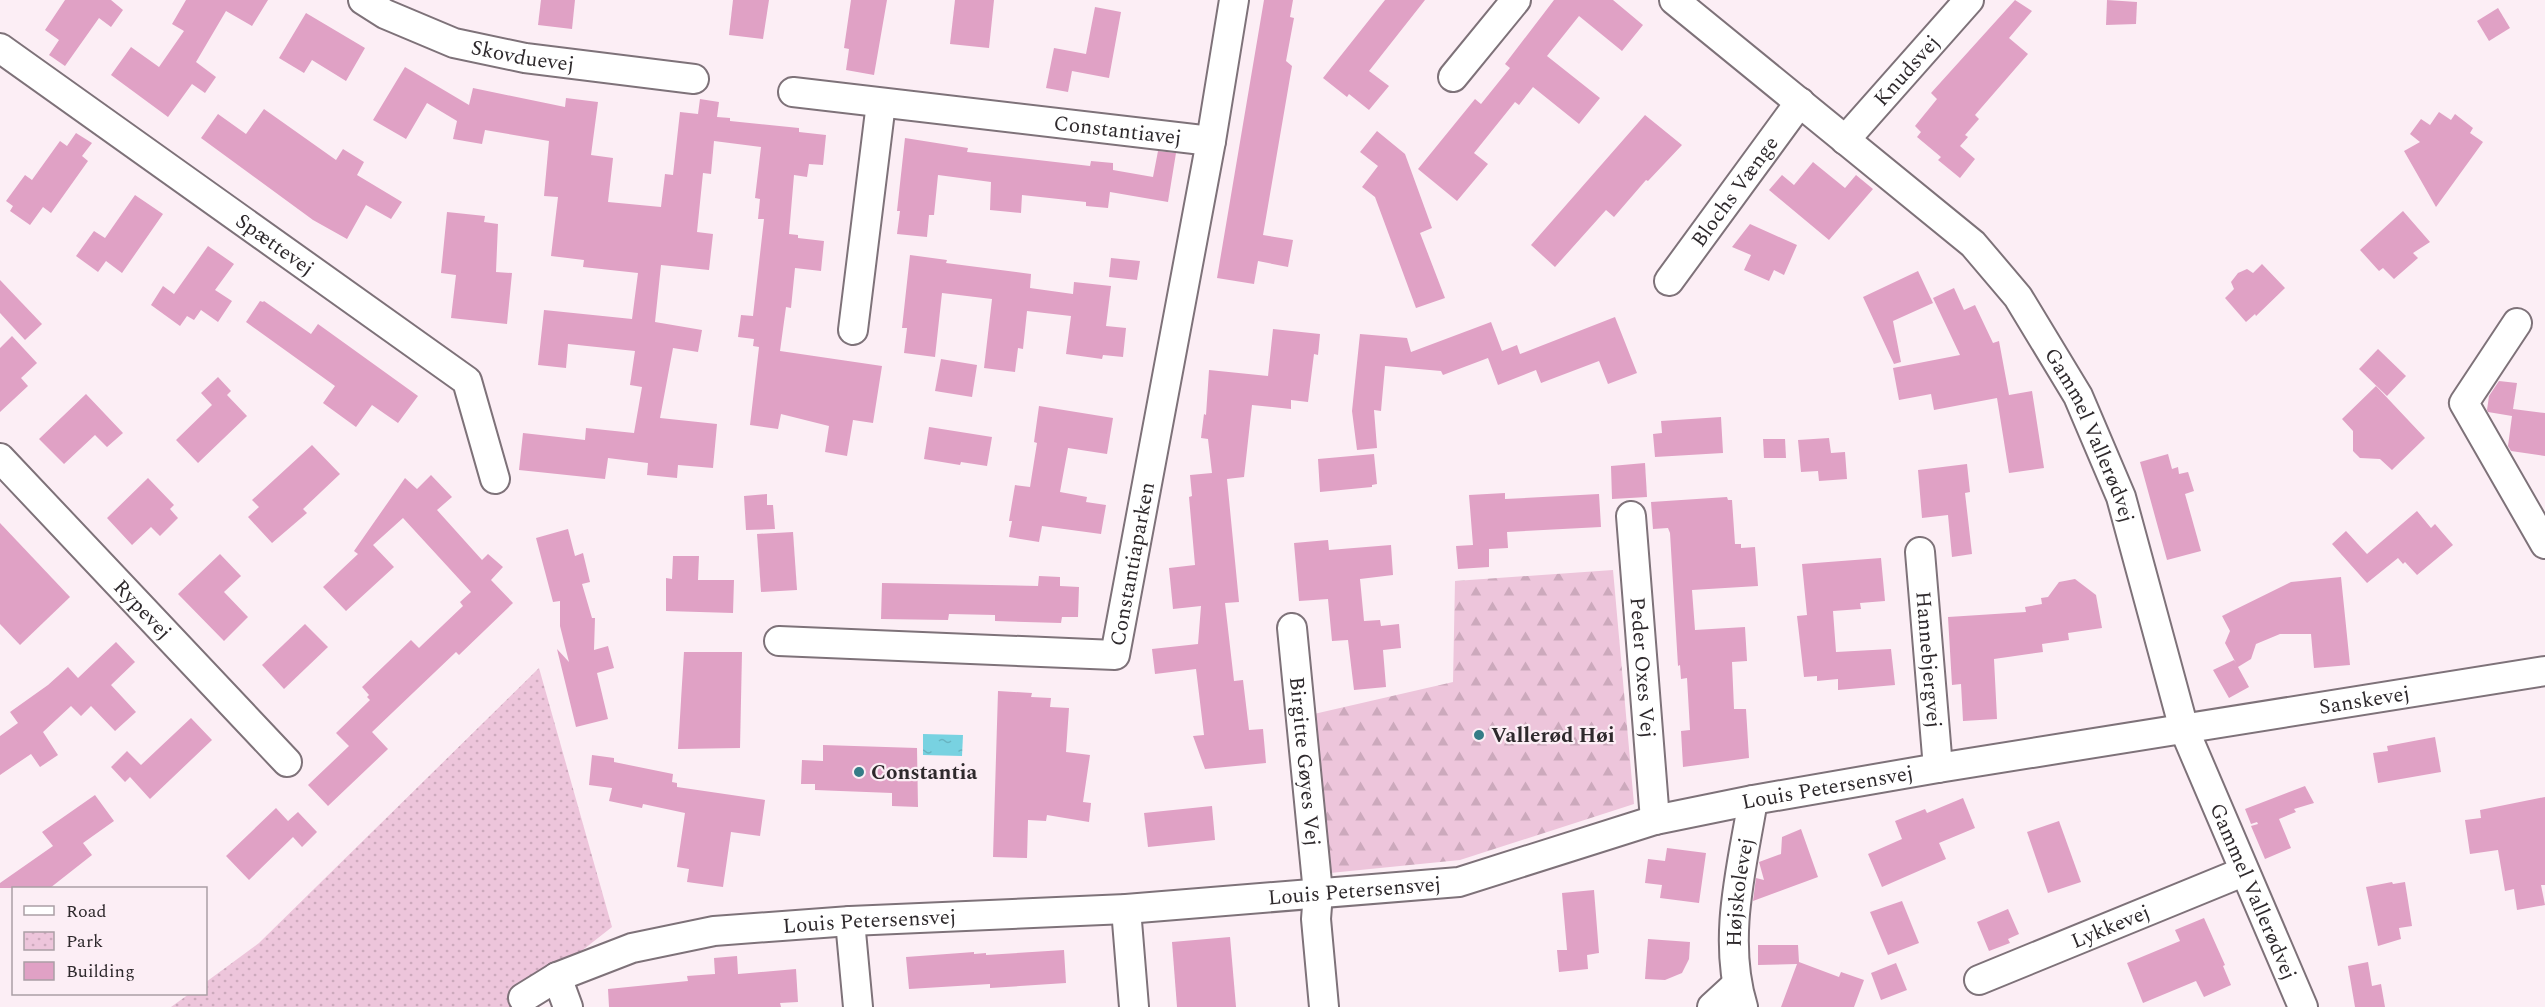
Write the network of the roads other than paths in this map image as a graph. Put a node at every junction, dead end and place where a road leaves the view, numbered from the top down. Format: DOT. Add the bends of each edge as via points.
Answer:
graph roads {
  1 [pos="363,0"];
  2 [pos="1234,0"];
  3 [pos="1516,0"];
  4 [pos="1674,0"];
  5 [pos="1970,0"];
  6 [pos="0,48"];
  7 [pos="1453,77"];
  8 [pos="694,79"];
  9 [pos="793,92"];
  10 [pos="1800,102"];
  11 [pos="881,103"];
  12 [pos="1845,140"];
  13 [pos="1211,141"];
  14 [pos="1669,281"];
  15 [pos="2517,323"];
  16 [pos="854,330"];
  17 [pos="0,458"];
  18 [pos="495,479"];
  19 [pos="1630,516"];
  20 [pos="2545,544"];
  21 [pos="1920,552"];
  22 [pos="1292,628"];
  23 [pos="780,641"];
  24 [pos="2545,671"];
  25 [pos="2184,729"];
  26 [pos="287,762"];
  27 [pos="1938,768"];
  28 [pos="1753,800"];
  29 [pos="1655,819"];
  30 [pos="2243,872"];
  31 [pos="1318,893"];
  32 [pos="1126,909"];
  33 [pos="850,921"];
  34 [pos="557,976"];
  35 [pos="1979,980"];
  36 [pos="1740,996"];
  37 [pos="523,998"];
  38 [pos="568,1007"];
  39 [pos="858,1007"];
  40 [pos="1134,1007"];
  41 [pos="1324,1007"];
  42 [pos="1712,1007"];
  43 [pos="2303,1007"];
  1 -- 8 [label="street, Skovduevej" via="454,43 525,58"];
  2 -- 13 [label="street, Constantiavej"];
  3 -- 7 [label="street"];
  4 -- 10 [label="street, Gammel Vallerødvej"];
  5 -- 12 [label="street, Knudsvej"];
  6 -- 18 [label="street, Spættevej" via="467,381"];
  9 -- 11 [label="street, Constantiavej"];
  10 -- 12 [label="street, Gammel Vallerødvej"];
  10 -- 14 [label="street, Blochs Vænge"];
  11 -- 13 [label="street, Constantiavej"];
  11 -- 16 [label="street"];
  12 -- 25 [label="street, Gammel Vallerødvej" via="1973,244 2018,297 2078,396 2121,497"];
  13 -- 23 [label="street, Constantiaparken" via="1115,655"];
  15 -- 20 [label="street" via="2464,403"];
  17 -- 26 [label="street, Rypevej"];
  19 -- 29 [label="street, Peder Oxes Vej"];
  21 -- 27 [label="street, Hannebjergvej"];
  22 -- 31 [label="street, Birgitte Gøyes Vej"];
  24 -- 25 [label="street, Sanskevej"];
  25 -- 27 [label="street, Louis Petersensvej"];
  25 -- 30 [label="street, Gammel Vallerødvej"];
  27 -- 28 [label="street, Louis Petersensvej"];
  28 -- 29 [label="street, Louis Petersensvej"];
  28 -- 36 [label="street, Højskolevej" via="1733,915"];
  29 -- 31 [label="street, Louis Petersensvej" via="1459,882"];
  30 -- 35 [label="street, Lykkevej"];
  30 -- 43 [label="street, Gammel Vallerødvej"];
  31 -- 32 [label="street, Louis Petersensvej"];
  31 -- 41 [label="street, Birgitte Gøyes Vej" via="1316,919"];
  32 -- 33 [label="street, Louis Petersensvej"];
  32 -- 40 [label="street"];
  33 -- 34 [label="street, Louis Petersensvej" via="714,931 632,948"];
  33 -- 39 [label="street"];
  34 -- 37 [label="street, Louis Petersensvej"];
  34 -- 38 [label="street"];
  36 -- 42 [label="street, Højskolevej"];
}
